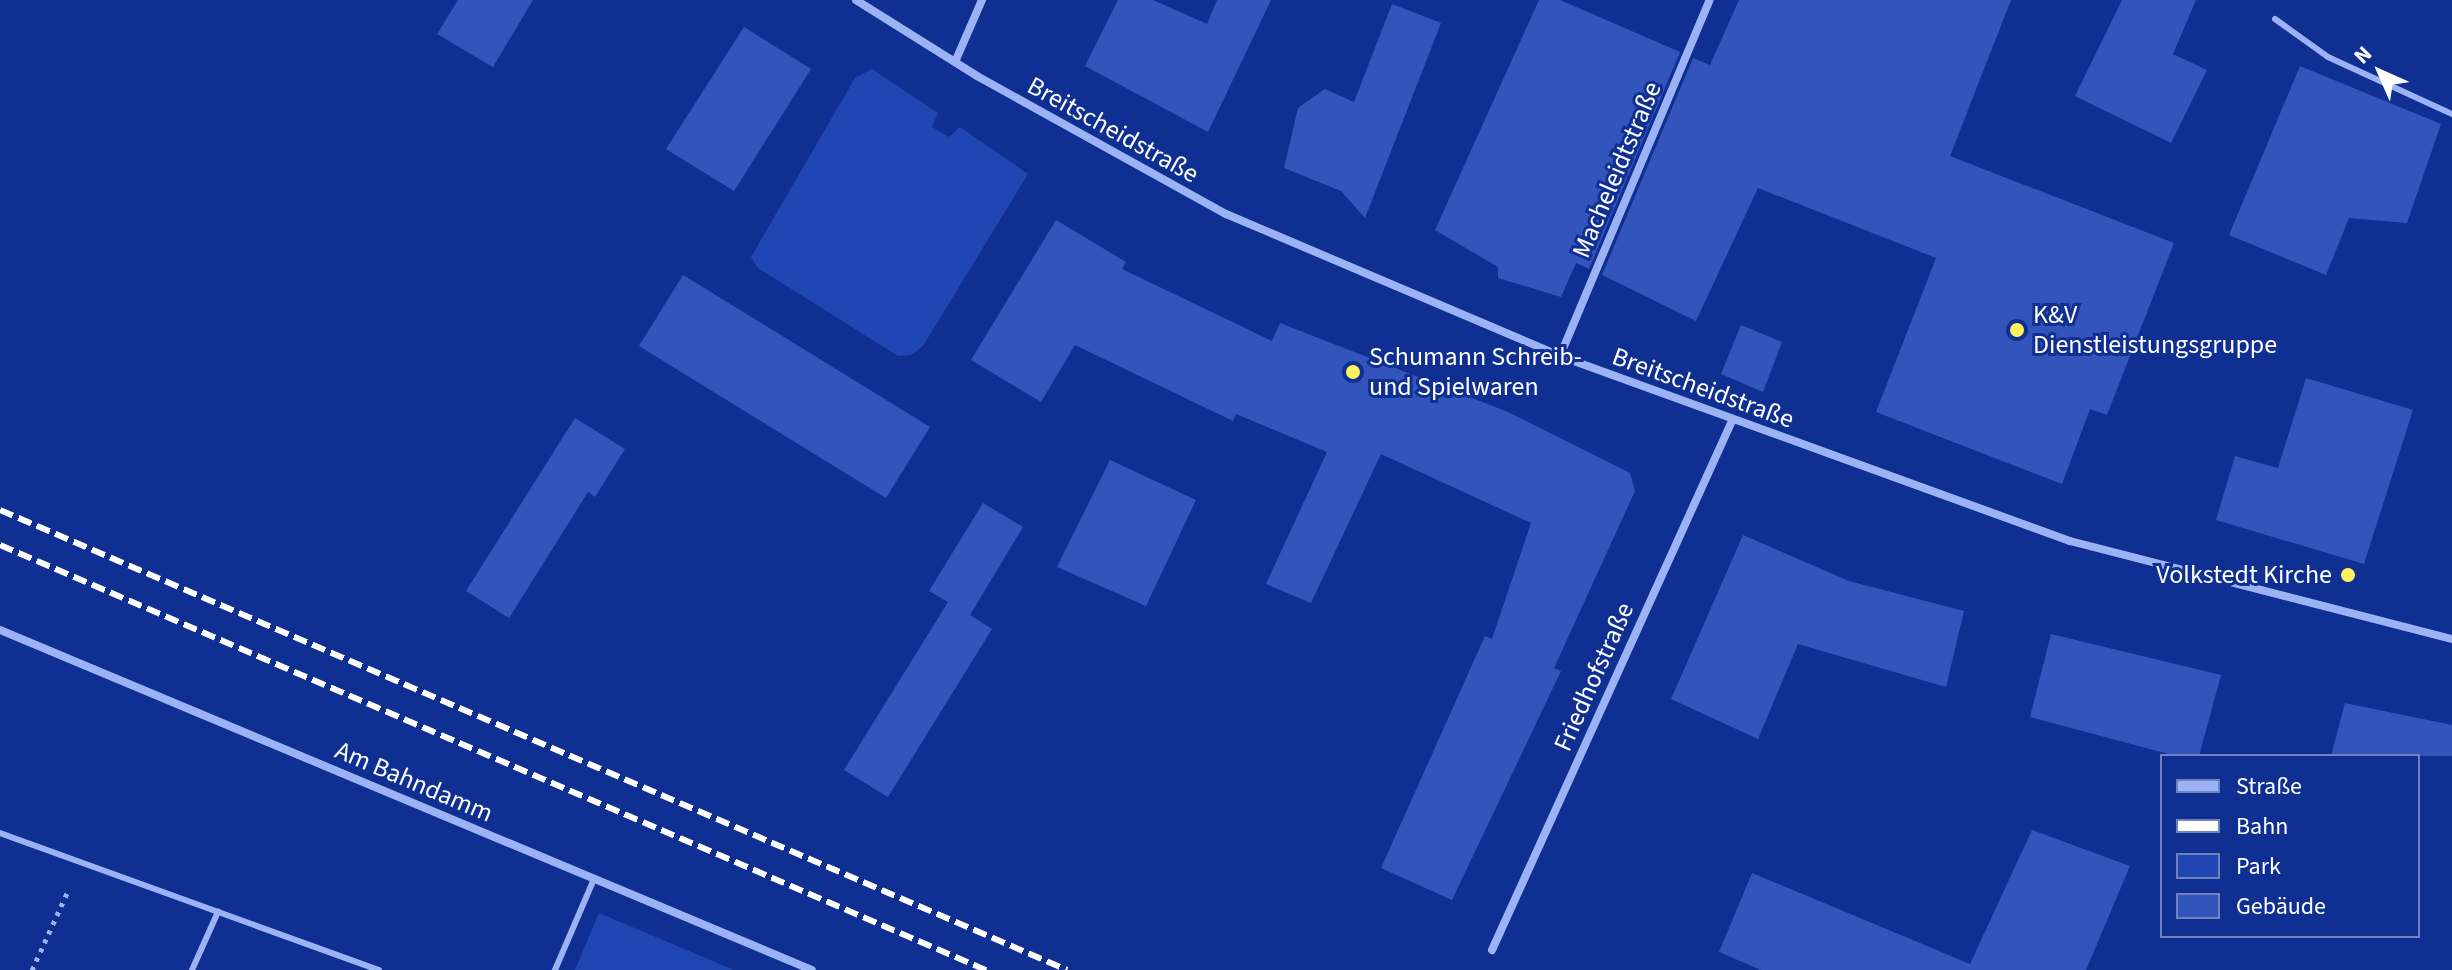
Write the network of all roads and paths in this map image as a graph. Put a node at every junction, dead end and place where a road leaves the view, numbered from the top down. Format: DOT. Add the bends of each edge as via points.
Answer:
graph roads {
  1 [pos="856,0"];
  2 [pos="982,0"];
  3 [pos="1710,0"];
  4 [pos="2275,19"];
  5 [pos="955,62"];
  6 [pos="2452,114"];
  7 [pos="1560,356"];
  8 [pos="1732,421"];
  9 [pos="0,630"];
  10 [pos="2452,639"];
  11 [pos="0,833"];
  12 [pos="81,863"];
  13 [pos="594,879"];
  14 [pos="218,912"];
  15 [pos="1492,950"];
  16 [pos="32,970"];
  17 [pos="192,970"];
  18 [pos="379,970"];
  19 [pos="555,970"];
  20 [pos="812,970"];
  1 -- 5 [label="street, Breitscheidstraße"];
  2 -- 5 [label="street"];
  3 -- 7 [label="street, Macheleidtstraße"];
  4 -- 6 [label="lane" via="2328,57"];
  5 -- 7 [label="street, Breitscheidstraße" via="1226,214"];
  7 -- 8 [label="street, Breitscheidstraße"];
  8 -- 10 [label="street, Breitscheidstraße" via="2070,541"];
  8 -- 15 [label="street, Friedhofstraße"];
  9 -- 13 [label="street, Am Bahndamm"];
  11 -- 12 [label="lane"];
  12 -- 14 [label="lane"];
  12 -- 16 [label="path"];
  13 -- 19 [label="lane"];
  13 -- 20 [label="street, Am Bahndamm"];
  14 -- 17 [label="lane"];
  14 -- 18 [label="lane"];
}
